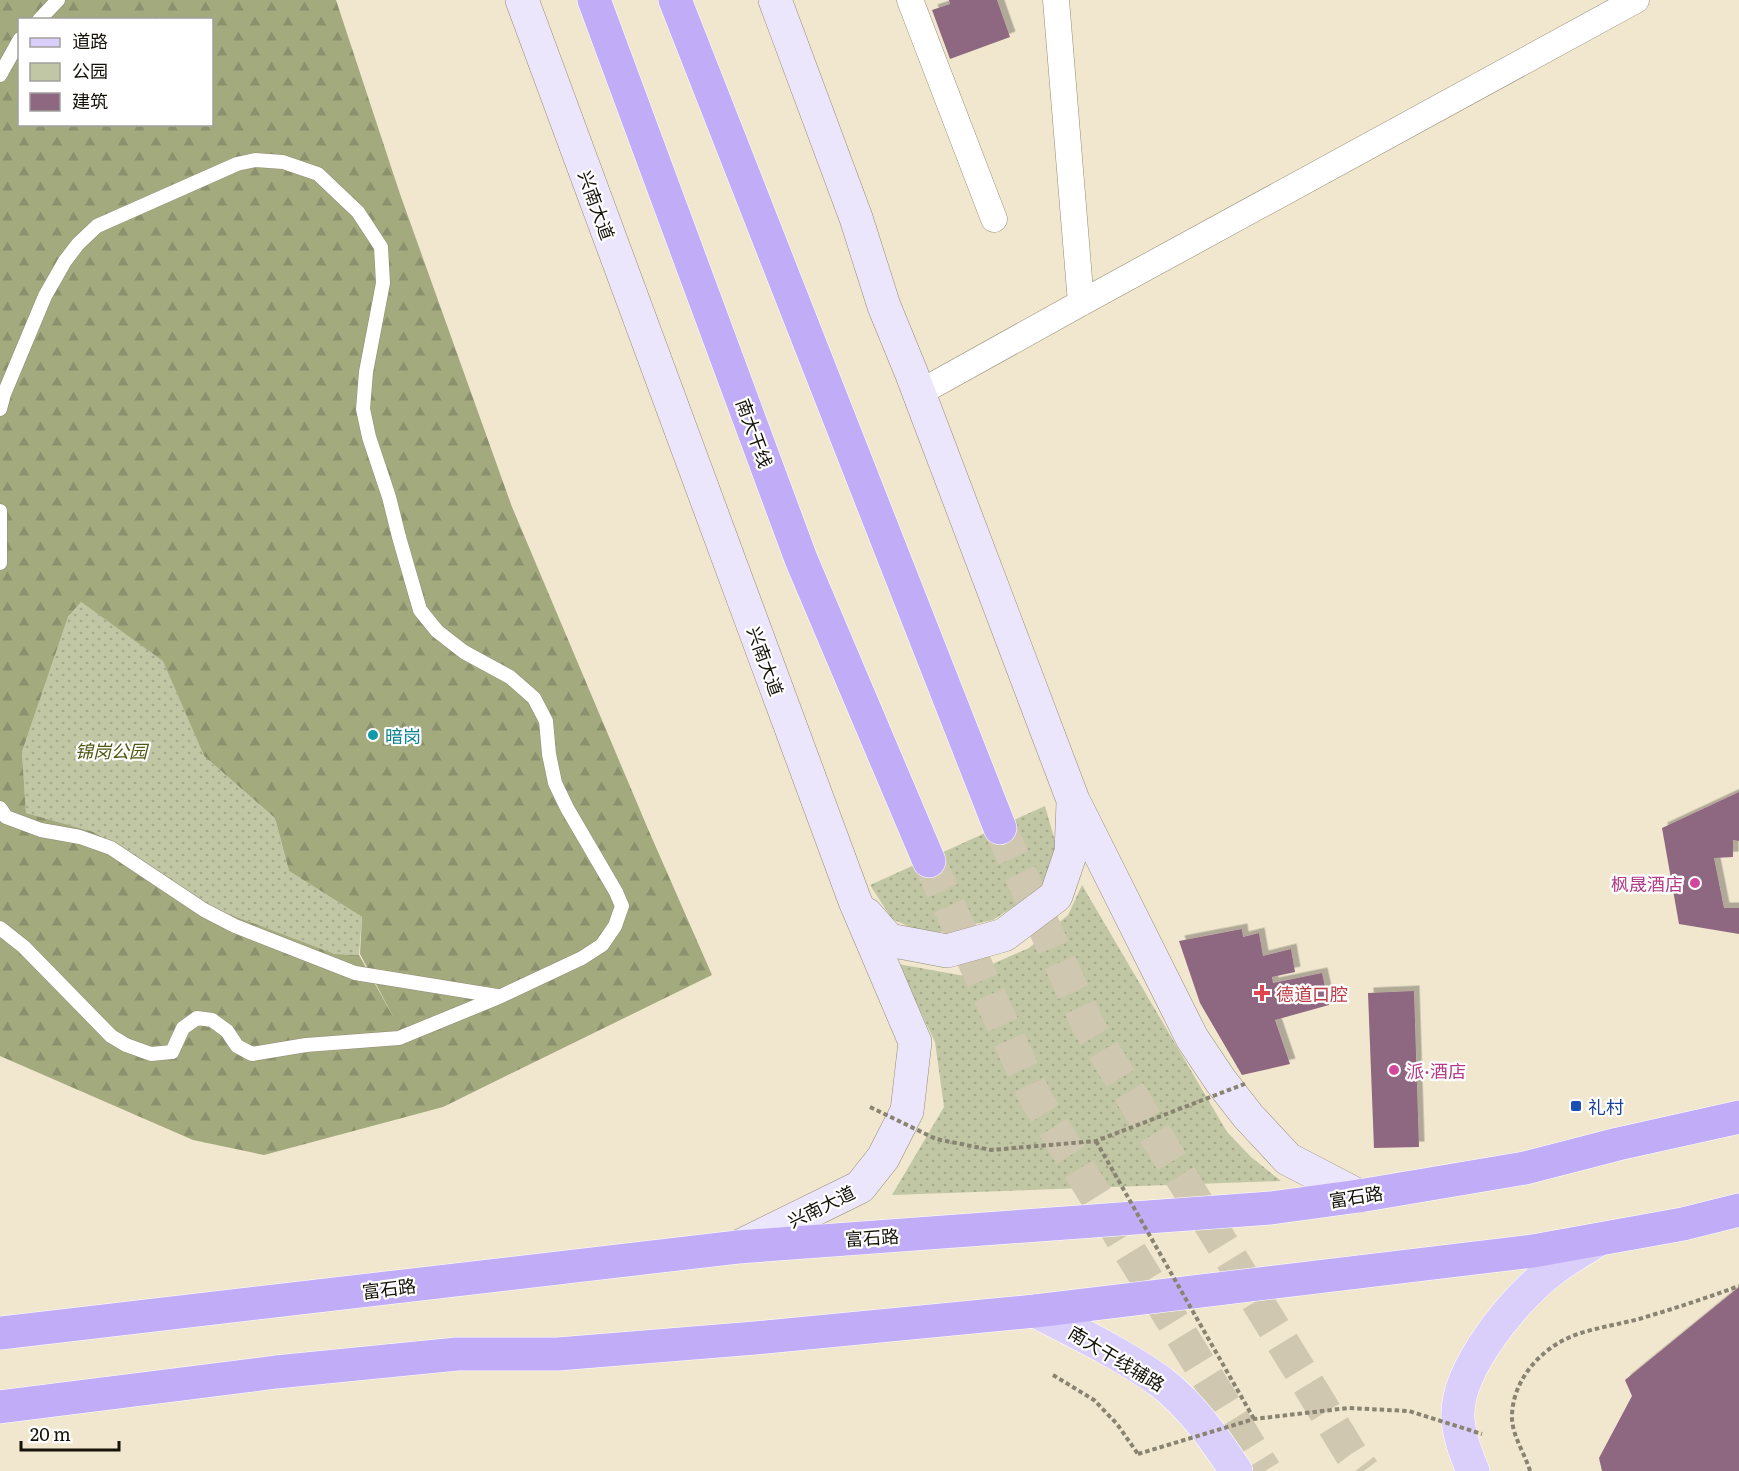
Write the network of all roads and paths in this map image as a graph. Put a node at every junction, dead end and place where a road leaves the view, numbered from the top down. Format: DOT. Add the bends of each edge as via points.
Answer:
graph roads {
  1 [pos="58,0"];
  2 [pos="522,0"];
  3 [pos="594,0"];
  4 [pos="675,0"];
  5 [pos="775,0"];
  6 [pos="910,0"];
  7 [pos="1056,0"];
  8 [pos="1636,0"];
  9 [pos="41,18"];
  10 [pos="18,43"];
  11 [pos="0,75"];
  12 [pos="994,219"];
  13 [pos="1081,303"];
  14 [pos="919,393"];
  15 [pos="0,409"];
  16 [pos="0,511"];
  17 [pos="0,563"];
  18 [pos="1073,800"];
  19 [pos="0,808"];
  20 [pos="1000,828"];
  21 [pos="929,861"];
  22 [pos="855,901"];
  23 [pos="0,927"];
  24 [pos="499,997"];
  25 [pos="1247,1083"];
  26 [pos="870,1107"];
  27 [pos="1739,1117"];
  28 [pos="1096,1141"];
  29 [pos="1359,1196"];
  30 [pos="1739,1210"];
  31 [pos="1601,1233"];
  32 [pos="738,1247"];
  33 [pos="1739,1286"];
  34 [pos="1035,1311"];
  35 [pos="0,1333"];
  36 [pos="1053,1375"];
  37 [pos="0,1407"];
  38 [pos="1254,1419"];
  39 [pos="1482,1434"];
  40 [pos="1236,1471"];
  41 [pos="1473,1471"];
  42 [pos="1530,1471"];
  1 -- 9 [label="lane"];
  2 -- 22 [label="main road, 兴南大道"];
  3 -- 21 [label="highway, 南大干线" via="801,559"];
  4 -- 20 [label="highway"];
  5 -- 14 [label="main road"];
  6 -- 12 [label="street"];
  7 -- 13 [label="street"];
  8 -- 13 [label="street"];
  10 -- 11 [label="lane"];
  13 -- 14 [label="street"];
  14 -- 18 [label="main road"];
  15 -- 24 [label="lane" via="45,296 65,261 97,226 237,164 255,160 283,162 318,174 358,212 381,247 383,283 363,409 420,610 437,631 464,652 510,678 534,698 546,721 555,783 622,906 602,945"];
  16 -- 17 [label="lane"];
  18 -- 22 [label="main road" via="1071,852 1056,896 1004,935 947,951 889,940"];
  18 -- 29 [label="main road" via="1192,1038 1220,1080 1288,1158"];
  19 -- 24 [label="lane" via="6,817 41,830 111,848 235,926 355,973"];
  22 -- 32 [label="main road, 兴南大道" via="915,1042 907,1111 883,1158 860,1187"];
  23 -- 24 [label="lane" via="111,1036 151,1054 172,1052 183,1028 197,1018 212,1020 227,1031 237,1046 252,1054 306,1045 399,1038"];
  25 -- 28 [label="path, bridge"];
  26 -- 28 [label="path, bridge" via="936,1139 991,1150"];
  27 -- 29 [label="highway, 富石路" via="1525,1167"];
  28 -- 38 [label="path, bridge"];
  29 -- 32 [label="highway, 富石路" via="1270,1208"];
  30 -- 31 [label="highway" via="1683,1224"];
  31 -- 34 [label="highway" via="1533,1251"];
  31 -- 41 [label="main road" via="1551,1270 1518,1303 1473,1363 1461,1392 1458,1417"];
  32 -- 35 [label="highway, 富石路"];
  33 -- 42 [label="path" via="1637,1320 1580,1333 1544,1353 1529,1369 1513,1402 1512,1422"];
  34 -- 37 [label="highway" via="558,1354 446,1355"];
  34 -- 40 [label="main road, 南大干线辅路" via="1162,1383 1204,1426"];
  36 -- 38 [label="path, bridge" via="1094,1400 1138,1454"];
  38 -- 39 [label="path, bridge" via="1348,1408 1409,1411"];
}
